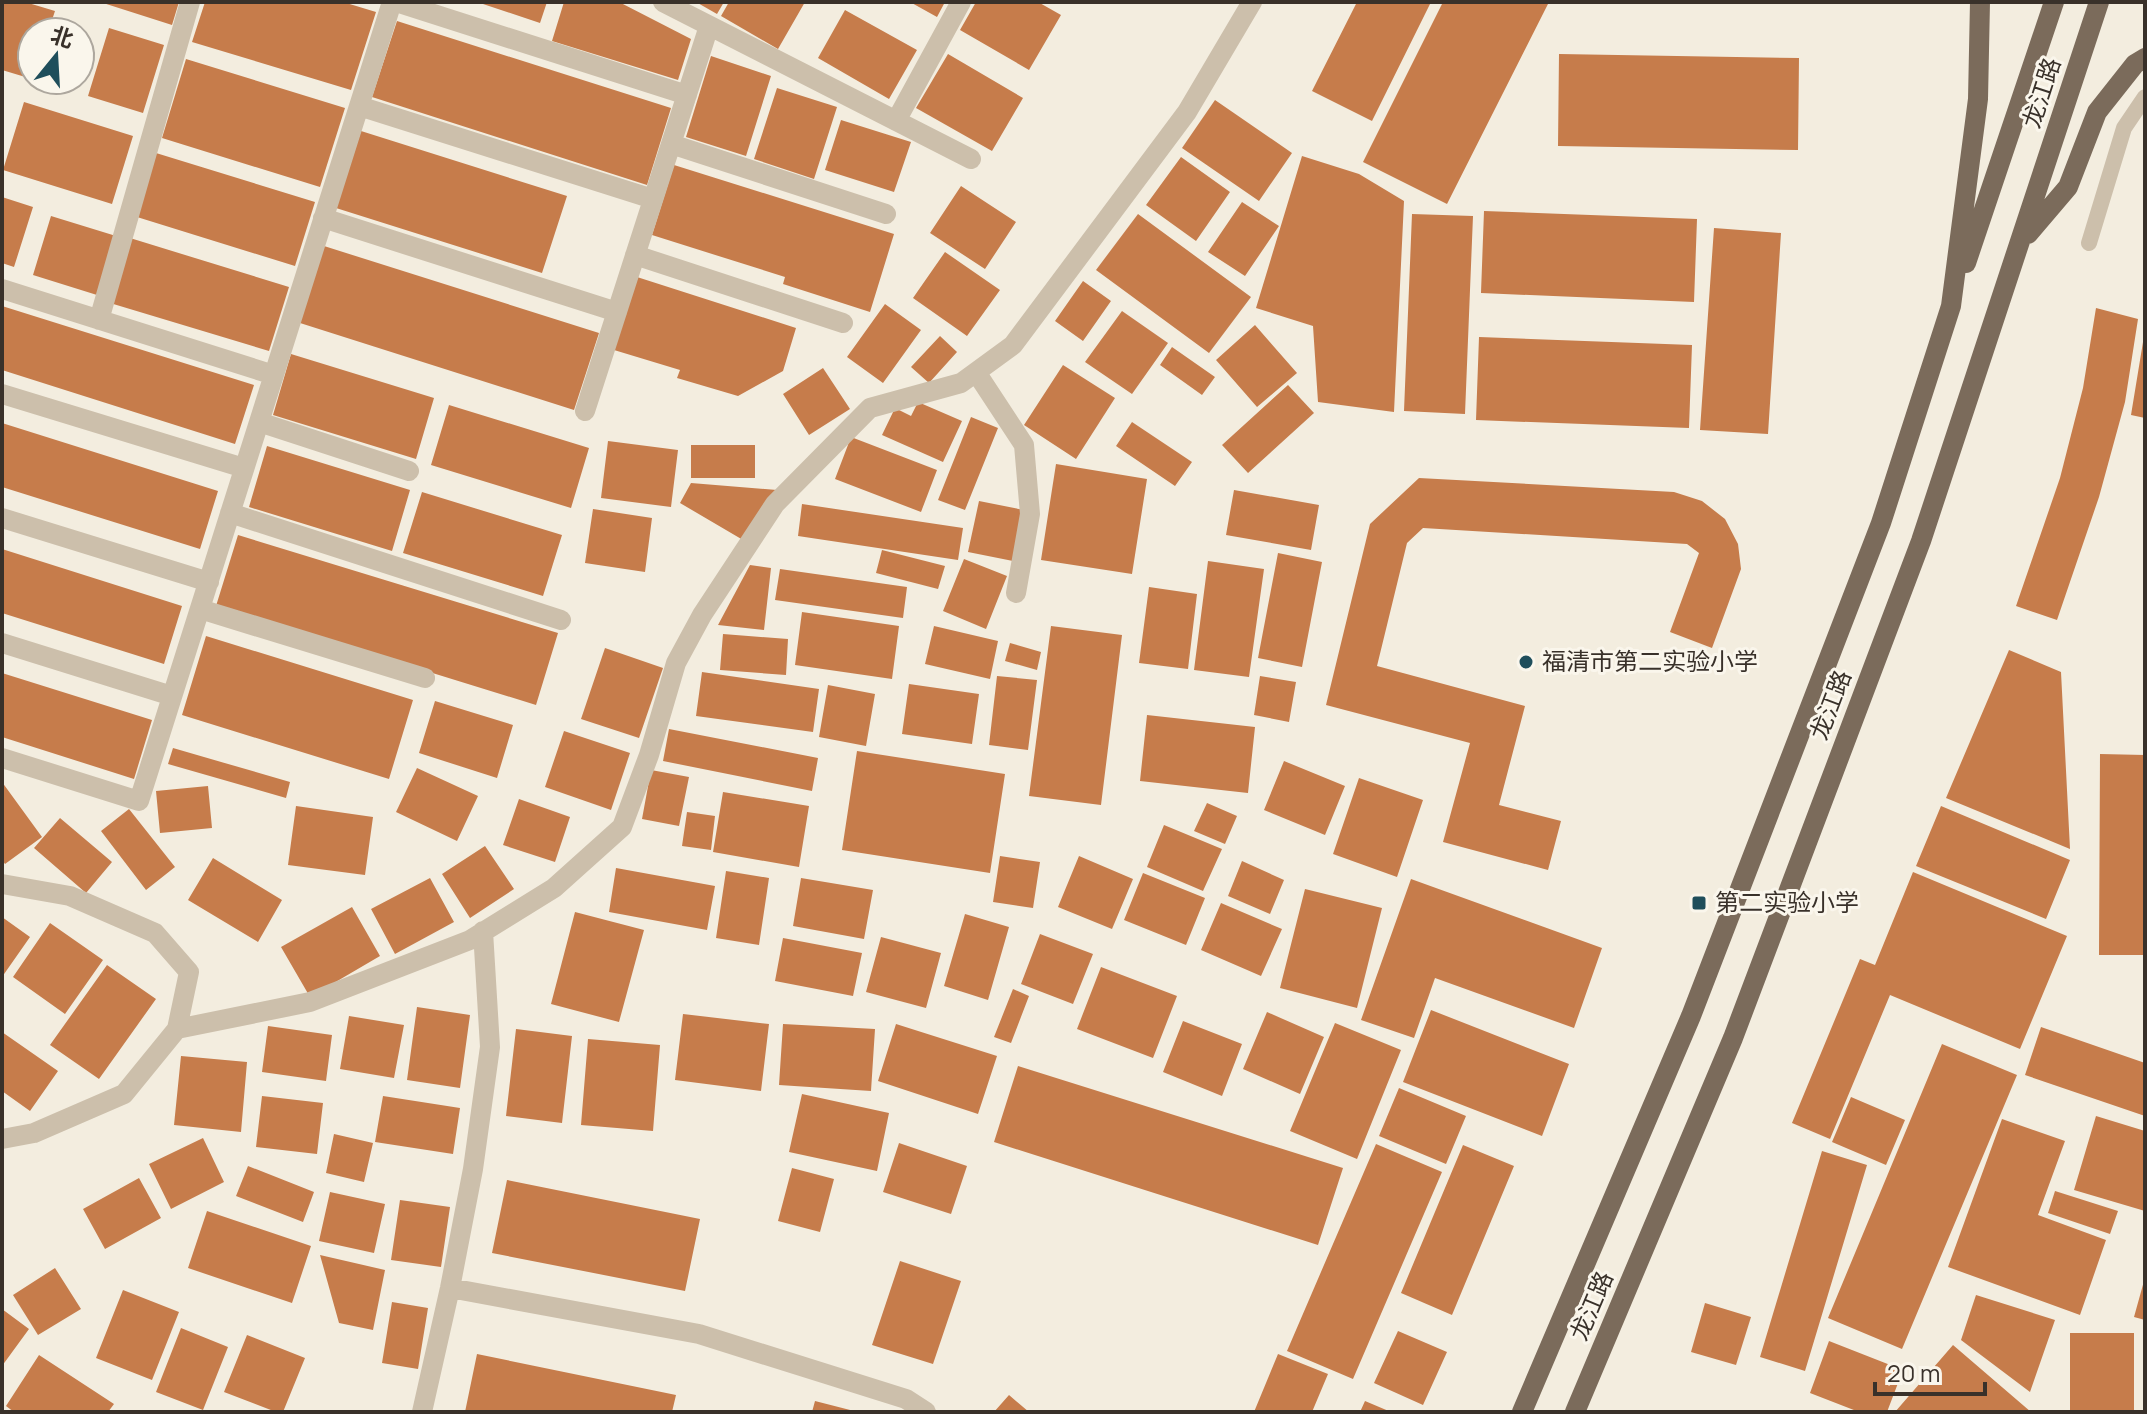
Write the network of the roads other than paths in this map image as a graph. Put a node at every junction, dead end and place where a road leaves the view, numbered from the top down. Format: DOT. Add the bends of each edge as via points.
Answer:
graph roads {
  1 [pos="190,2"];
  2 [pos="394,2"];
  3 [pos="663,2"];
  4 [pos="961,2"];
  5 [pos="1252,2"];
  6 [pos="1980,2"];
  7 [pos="2054,2"];
  8 [pos="2099,2"];
  9 [pos="709,26"];
  10 [pos="2145,58"];
  11 [pos="687,95"];
  12 [pos="2145,97"];
  13 [pos="359,106"];
  14 [pos="896,121"];
  15 [pos="671,144"];
  16 [pos="971,159"];
  17 [pos="653,199"];
  18 [pos="886,214"];
  19 [pos="323,218"];
  20 [pos="2021,243"];
  21 [pos="2089,243"];
  22 [pos="635,255"];
  23 [pos="2,289"];
  24 [pos="1951,306"];
  25 [pos="617,312"];
  26 [pos="99,320"];
  27 [pos="843,323"];
  28 [pos="976,372"];
  29 [pos="274,375"];
  30 [pos="2,394"];
  31 [pos="585,411"];
  32 [pos="259,422"];
  33 [pos="244,468"];
  34 [pos="409,471"];
  35 [pos="230,513"];
  36 [pos="2,518"];
  37 [pos="209,582"];
  38 [pos="1016,593"];
  39 [pos="200,609"];
  40 [pos="561,620"];
  41 [pos="2,643"];
  42 [pos="425,678"];
  43 [pos="172,696"];
  44 [pos="2,758"];
  45 [pos="2,884"];
  46 [pos="483,931"];
  47 [pos="177,1029"];
  48 [pos="2,1139"];
  49 [pos="450,1288"];
  50 [pos="422,1412"];
  51 [pos="926,1412"];
  52 [pos="1522,1412"];
  53 [pos="1575,1412"];
  1 -- 26 [label="street"];
  2 -- 11 [label="street"];
  2 -- 13 [label="street"];
  3 -- 9 [label="street"];
  4 -- 14 [label="street"];
  5 -- 28 [label="street" via="1187,112 1096,236 1013,345"];
  6 -- 24 [label="main road, 龙江路" via="1978,99"];
  7 -- 24 [label="main road"];
  8 -- 20 [label="main road, 龙江路"];
  9 -- 11 [label="street"];
  9 -- 14 [label="street"];
  10 -- 20 [label="main road" via="2097,112 2068,187"];
  11 -- 15 [label="street"];
  12 -- 21 [label="lane" via="2124,128"];
  13 -- 17 [label="street"];
  13 -- 19 [label="street"];
  14 -- 16 [label="street"];
  15 -- 17 [label="street"];
  15 -- 18 [label="street"];
  17 -- 22 [label="street"];
  19 -- 25 [label="street"];
  19 -- 29 [label="street"];
  20 -- 53 [label="main road, 龙江路" via="1921,541 1749,994"];
  22 -- 25 [label="street"];
  22 -- 27 [label="street"];
  23 -- 26 [label="street"];
  24 -- 52 [label="main road, 龙江路" via="1881,523 1691,1016"];
  25 -- 31 [label="street"];
  26 -- 29 [label="street"];
  28 -- 38 [label="street" via="1024,445 1030,514"];
  28 -- 46 [label="street" via="961,383 870,408 775,504 676,663 622,827 554,888"];
  29 -- 32 [label="street"];
  30 -- 33 [label="street"];
  32 -- 33 [label="street"];
  32 -- 34 [label="street"];
  33 -- 35 [label="street"];
  35 -- 37 [label="street"];
  35 -- 40 [label="street"];
  36 -- 37 [label="street"];
  37 -- 39 [label="street"];
  39 -- 42 [label="street"];
  39 -- 43 [label="street"];
  41 -- 43 [label="street"];
  43 -- 44 [label="street" via="139,801"];
  45 -- 47 [label="street" via="70,896 155,933 189,972"];
  46 -- 47 [label="street" via="310,1002"];
  46 -- 49 [label="street" via="490,1047"];
  47 -- 48 [label="street" via="124,1094 34,1133"];
  49 -- 50 [label="street"];
  49 -- 51 [label="street" via="699,1334 906,1399"];
}
